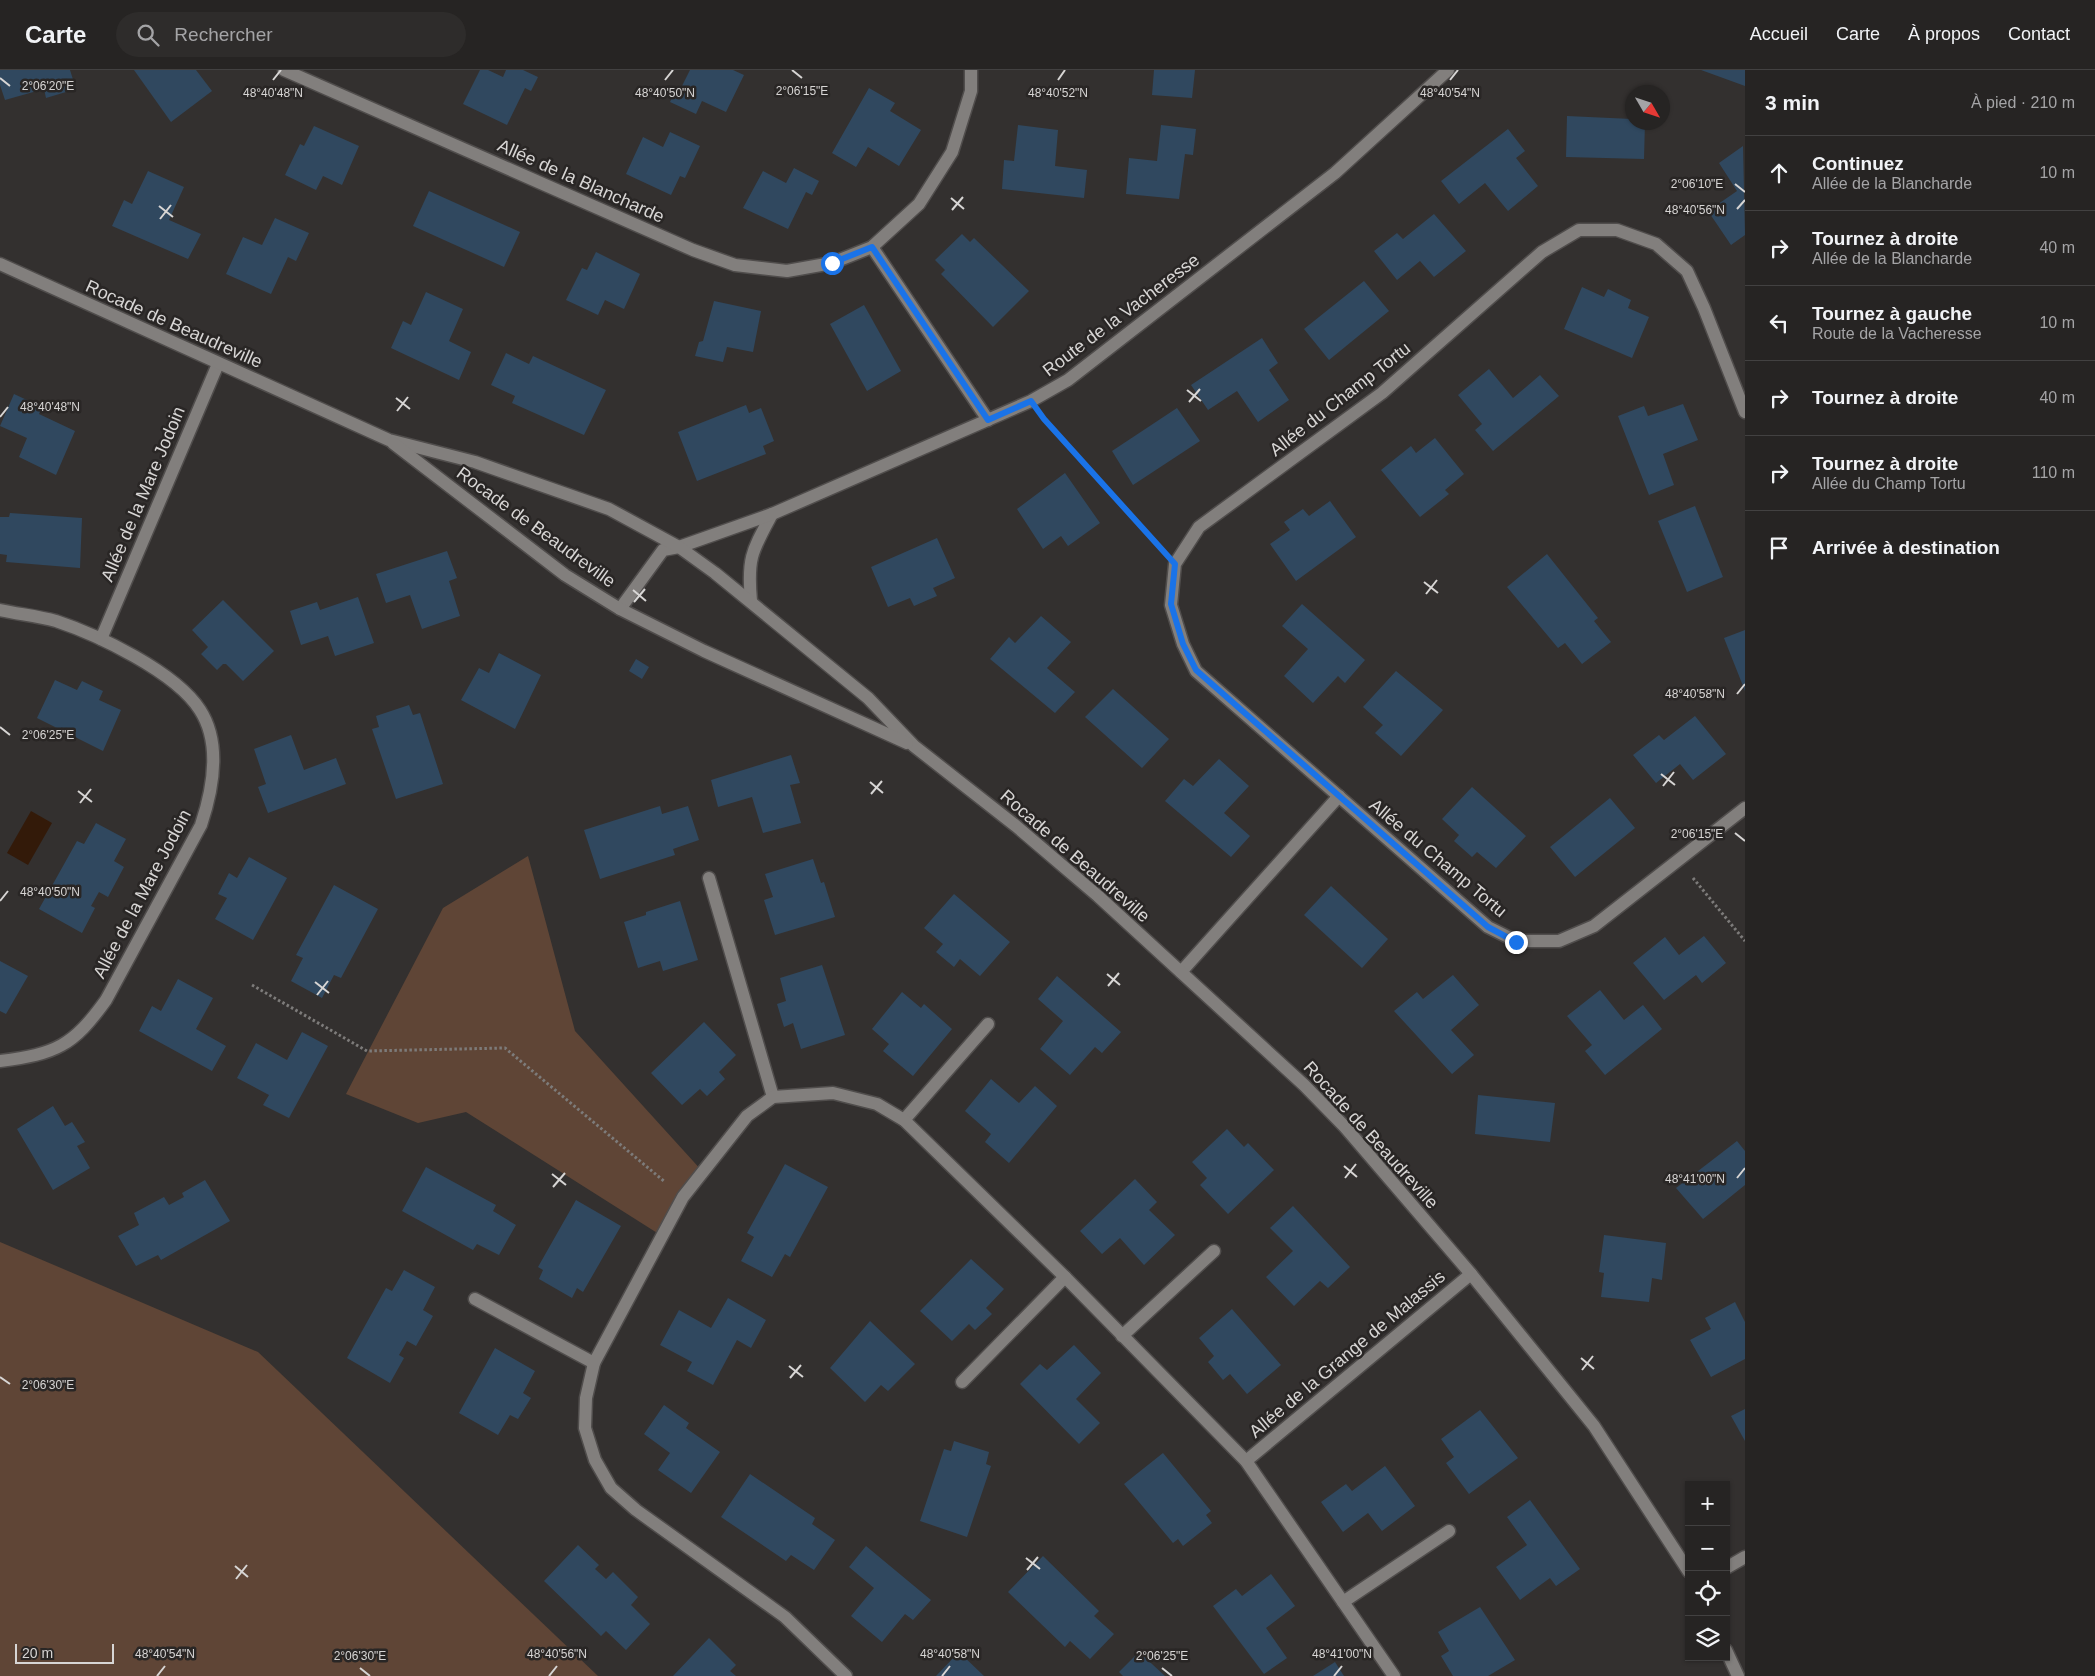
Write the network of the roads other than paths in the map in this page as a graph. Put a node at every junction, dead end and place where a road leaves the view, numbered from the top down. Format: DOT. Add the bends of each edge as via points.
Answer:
graph roads {
  1 [pos="284,70"];
  2 [pos="971,70"];
  3 [pos="1448,70"];
  4 [pos="872,247"];
  5 [pos="0,264"];
  6 [pos="218,364"];
  7 [pos="1745,412"];
  8 [pos="988,420"];
  9 [pos="389,440"];
  10 [pos="772,514"];
  11 [pos="679,547"];
  12 [pos="751,601"];
  13 [pos="620,609"];
  14 [pos="0,610"];
  15 [pos="101,639"];
  16 [pos="914,746"];
  17 [pos="1339,796"];
  18 [pos="1745,808"];
  19 [pos="709,878"];
  20 [pos="1181,972"];
  21 [pos="988,1024"];
  22 [pos="0,1061"];
  23 [pos="773,1097"];
  24 [pos="904,1120"];
  25 [pos="1214,1251"];
  26 [pos="1471,1274"];
  27 [pos="1065,1277"];
  28 [pos="475,1299"];
  29 [pos="1122,1336"];
  30 [pos="594,1363"];
  31 [pos="962,1382"];
  32 [pos="1246,1461"];
  33 [pos="1449,1531"];
  34 [pos="1745,1557"];
  35 [pos="1730,1566"];
  36 [pos="1688,1571"];
  37 [pos="1343,1602"];
  38 [pos="1730,1659"];
  39 [pos="846,1676"];
  40 [pos="1394,1676"];
  41 [pos="1738,1676"];
  1 -- 4 [label="street, Allée de la Blancharde" via="693,250 735,265 787,272 832,263"];
  2 -- 4 [label="street, Allée de la Blancharde" via="971,91 952,152 920,204"];
  3 -- 8 [label="street, Route de la Vacheresse" via="1335,173 1068,380"];
  4 -- 8 [label="street"];
  5 -- 6 [label="street, Rocade de Beaudreville"];
  6 -- 9 [label="street, Rocade de Beaudreville"];
  6 -- 15 [label="street, Allée de la Mare Jodoin"];
  7 -- 17 [label="street, Allée du Champ Tortu" via="1687,270 1656,244 1617,230 1578,230 1542,252 1382,393 1199,528 1175,564 1171,604 1183,644 1196,670"];
  8 -- 10 [label="street, Route de la Vacheresse"];
  9 -- 11 [label="street, Rocade de Beaudreville" via="475,462 608,509"];
  9 -- 13 [label="street, Rocade de Beaudreville" via="565,575"];
  10 -- 11 [label="street, Route de la Vacheresse"];
  10 -- 12 [label="street" via="753,550 748,573"];
  11 -- 12 [label="street, Rocade de Beaudreville"];
  11 -- 13 [label="street, Route de la Vacheresse" via="663,550"];
  12 -- 16 [label="street, Rocade de Beaudreville" via="868,698"];
  13 -- 16 [label="street, Rocade de Beaudreville" via="704,651"];
  14 -- 15 [label="street, Allée de la Mare Jodoin" via="54,621"];
  15 -- 22 [label="street, Allée de la Mare Jodoin" via="176,684 200,710 209,732 214,765 211,795 201,824 106,1000 88,1025 63,1046 29,1058"];
  16 -- 20 [label="street, Rocade de Beaudreville" via="1016,826"];
  17 -- 18 [label="street, Allée du Champ Tortu" via="1488,927 1516,942 1559,941 1594,926"];
  17 -- 20 [label="street"];
  19 -- 23 [label="street"];
  20 -- 26 [label="street, Rocade de Beaudreville" via="1318,1099"];
  21 -- 24 [label="street"];
  23 -- 24 [label="street, Allée de la Grange de Malassis" via="833,1094 877,1104"];
  23 -- 30 [label="street" via="747,1116 683,1196"];
  24 -- 27 [label="street, Allée de la Grange de Malassis"];
  25 -- 29 [label="street"];
  26 -- 32 [label="street, Allée de la Grange de Malassis"];
  26 -- 36 [label="street, Rocade de Beaudreville" via="1594,1426"];
  27 -- 29 [label="street, Allée de la Grange de Malassis"];
  27 -- 31 [label="street"];
  28 -- 30 [label="street"];
  29 -- 32 [label="street, Allée de la Grange de Malassis"];
  30 -- 39 [label="street" via="586,1398 585,1428 595,1460 611,1488 636,1510 785,1617"];
  32 -- 37 [label="street, Allée de la Grange de Malassis"];
  33 -- 37 [label="street"];
  34 -- 35 [label="street"];
  37 -- 40 [label="street, Allée de la Grange de Malassis"];
  38 -- 41 [label="street"];
}
